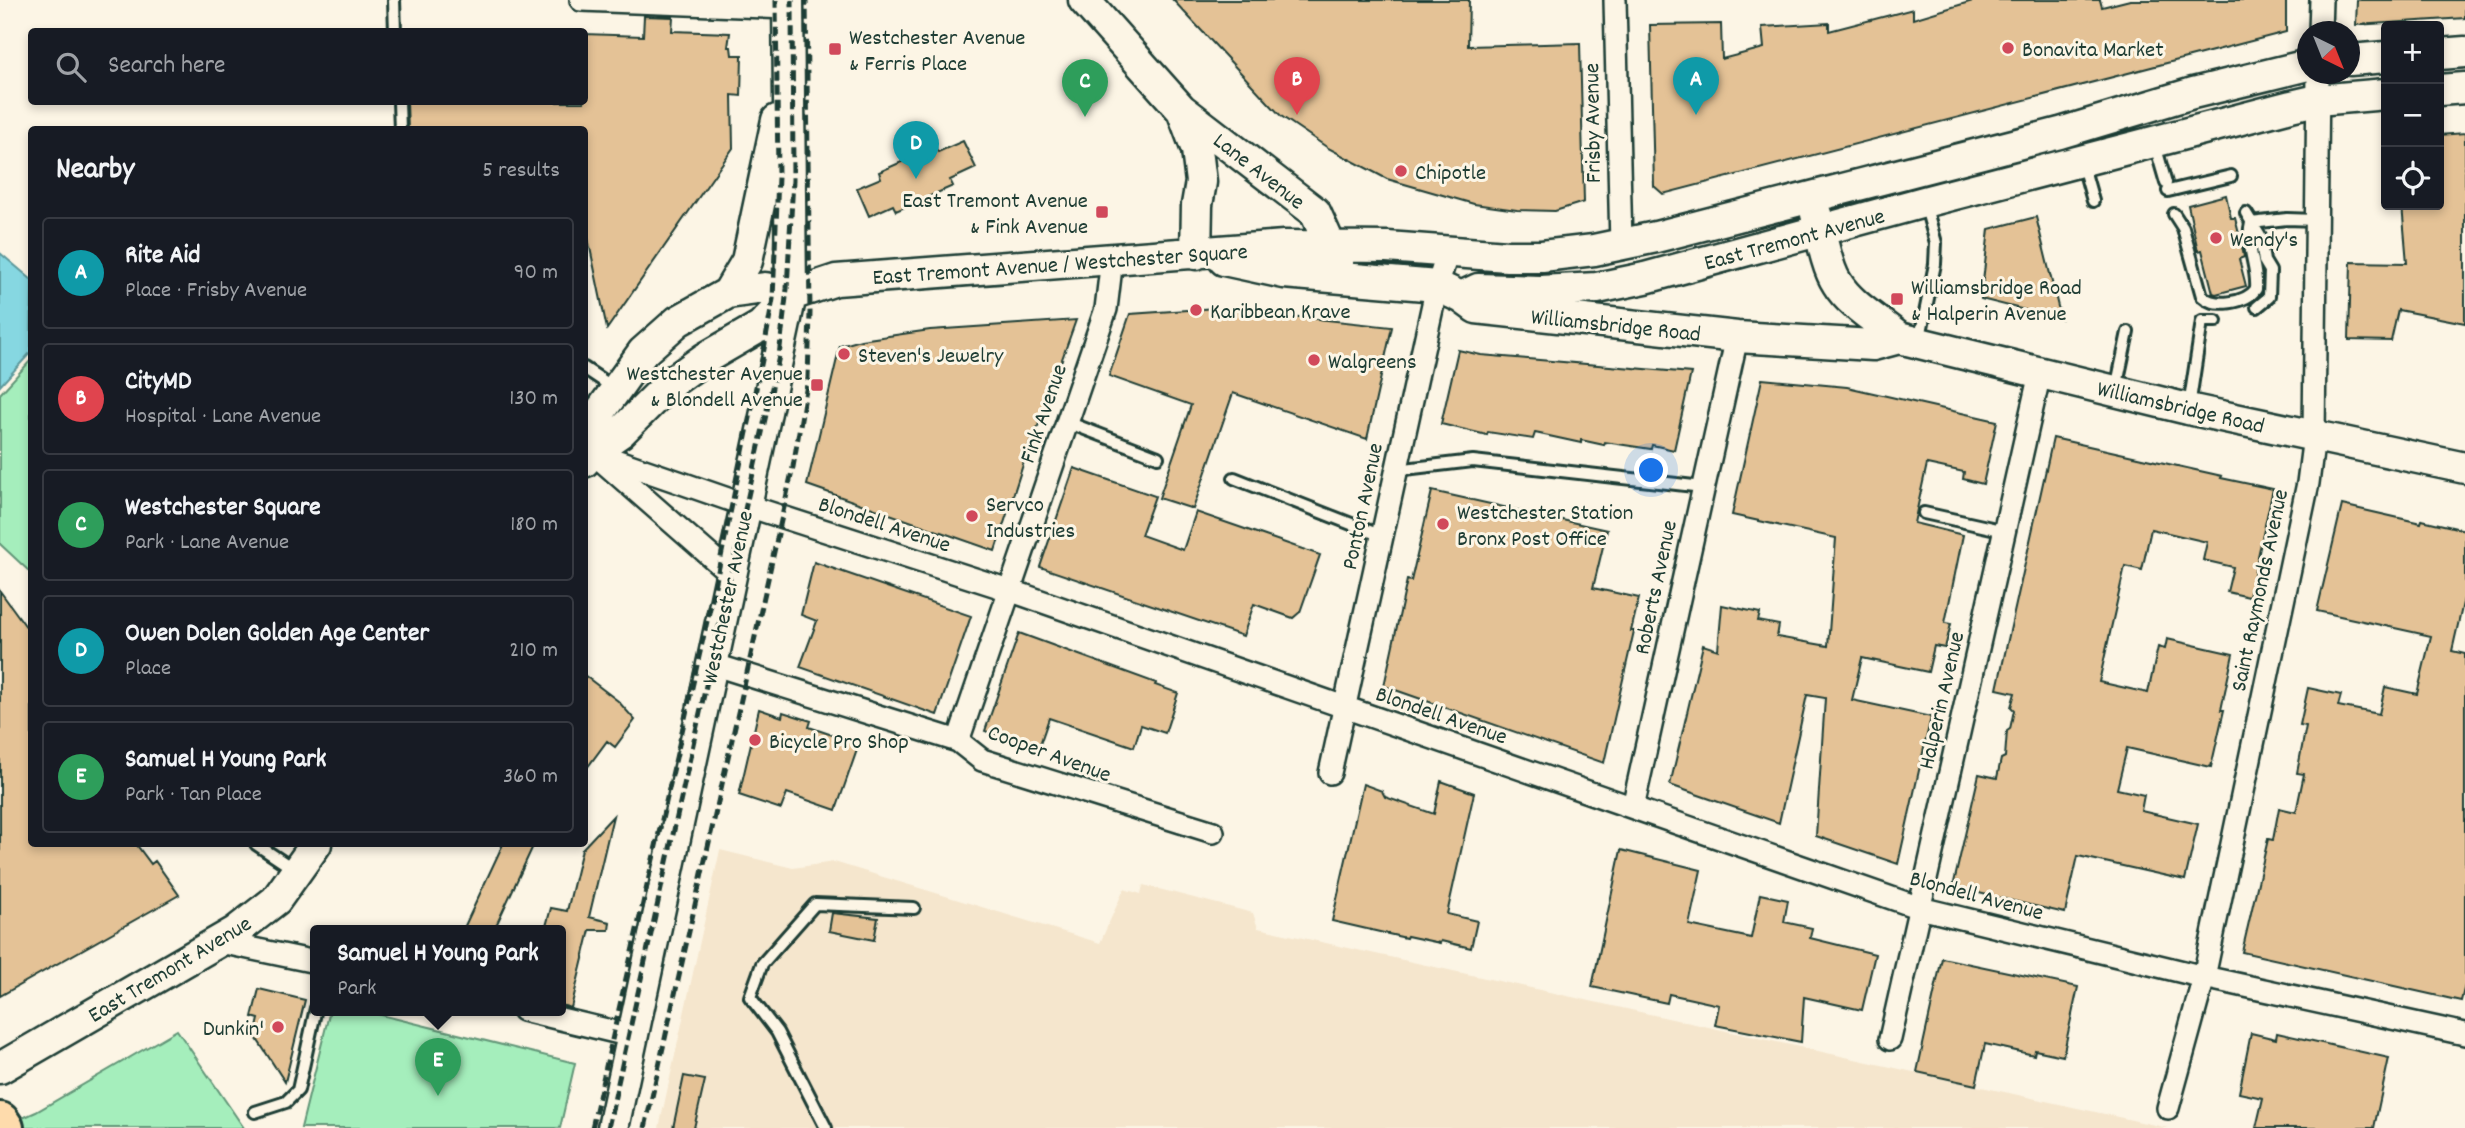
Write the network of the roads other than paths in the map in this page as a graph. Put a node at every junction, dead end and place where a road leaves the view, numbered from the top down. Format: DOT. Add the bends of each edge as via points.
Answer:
graph roads {
  1 [pos="394,0"];
  2 [pos="581,0"];
  3 [pos="1084,0"];
  4 [pos="1615,0"];
  5 [pos="2321,0"];
  6 [pos="788,4"];
  7 [pos="2320,21"];
  8 [pos="395,28"];
  9 [pos="2465,52"];
  10 [pos="2444,54"];
  11 [pos="2381,57"];
  12 [pos="2360,59"];
  13 [pos="789,62"];
  14 [pos="2297,68"];
  15 [pos="2317,87"];
  16 [pos="2465,88"];
  17 [pos="2444,90"];
  18 [pos="2381,93"];
  19 [pos="399,105"];
  20 [pos="1181,109"];
  21 [pos="400,126"];
  22 [pos="2154,142"];
  23 [pos="2082,162"];
  24 [pos="2231,176"];
  25 [pos="1811,197"];
  26 [pos="2093,201"];
  27 [pos="1924,202"];
  28 [pos="2174,214"];
  29 [pos="2249,218"];
  30 [pos="2316,220"];
  31 [pos="1820,231"];
  32 [pos="1621,245"];
  33 [pos="1331,247"];
  34 [pos="1448,252"];
  35 [pos="1196,254"];
  36 [pos="1112,259"];
  37 [pos="1344,279"];
  38 [pos="1449,292"];
  39 [pos="728,293"];
  40 [pos="791,295"];
  41 [pos="2257,307"];
  42 [pos="2216,321"];
  43 [pos="2128,332"];
  44 [pos="1737,337"];
  45 [pos="1909,340"];
  46 [pos="588,371"];
  47 [pos="2040,373"];
  48 [pos="616,389"];
  49 [pos="2116,392"];
  50 [pos="2188,409"];
  51 [pos="1067,422"];
  52 [pos="2314,436"];
  53 [pos="588,457"];
  54 [pos="1158,457"];
  55 [pos="2465,468"];
  56 [pos="1396,470"];
  57 [pos="1234,478"];
  58 [pos="1703,487"];
  59 [pos="746,505"];
  60 [pos="1924,513"];
  61 [pos="2005,531"];
  62 [pos="1382,536"];
  63 [pos="731,574"];
  64 [pos="1009,590"];
  65 [pos="712,664"];
  66 [pos="1344,708"];
  67 [pos="958,741"];
  68 [pos="1330,774"];
  69 [pos="1633,807"];
  70 [pos="1213,832"];
  71 [pos="261,847"];
  72 [pos="314,847"];
  73 [pos="297,871"];
  74 [pos="915,908"];
  75 [pos="1920,908"];
  76 [pos="220,942"];
  77 [pos="310,961"];
  78 [pos="2204,978"];
  79 [pos="314,1016"];
  80 [pos="548,1016"];
  81 [pos="2465,1034"];
  82 [pos="632,1036"];
  83 [pos="1890,1039"];
  84 [pos="0,1068"];
  85 [pos="2168,1108"];
  86 [pos="255,1112"];
  87 [pos="0,1122"];
  88 [pos="4,1128"];
  89 [pos="613,1128"];
  90 [pos="826,1128"];
  1 -- 8 [label="lane"];
  2 -- 6 [label="street"];
  3 -- 20 [label="main road, Lane Avenue"];
  4 -- 32 [label="street, Frisby Avenue"];
  5 -- 7 [label="street"];
  6 -- 13 [label="main road, Westchester Avenue"];
  9 -- 10 [label="main road"];
  11 -- 12 [label="main road"];
  13 -- 39 [label="main road, Westchester Avenue" via="747,261"];
  13 -- 40 [label="main road, Westchester Avenue"];
  14 -- 25 [label="main road, East Tremont Avenue"];
  15 -- 18 [label="main road, East Tremont Avenue"];
  15 -- 22 [label="main road, East Tremont Avenue"];
  15 -- 30 [label="street, Saint Raymonds Avenue"];
  16 -- 17 [label="main road"];
  19 -- 21 [label="lane"];
  20 -- 33 [label="main road, Lane Avenue" via="1315,212"];
  20 -- 35 [label="main road, Lane Avenue" via="1197,150 1201,182"];
  22 -- 23 [label="main road, East Tremont Avenue"];
  22 -- 24 [label="lane" via="2167,187"];
  23 -- 26 [label="lane"];
  23 -- 27 [label="main road, East Tremont Avenue"];
  25 -- 31 [label="main road, Williamsbridge Road"];
  25 -- 32 [label="main road, East Tremont Avenue"];
  27 -- 31 [label="main road, East Tremont Avenue"];
  27 -- 45 [label="lane" via="1936,243 1935,264"];
  28 -- 29 [label="lane" via="2183,228 2202,296 2217,304 2250,296 2256,289 2247,238"];
  29 -- 30 [label="lane"];
  29 -- 41 [label="lane" via="2260,236 2270,271 2269,297"];
  30 -- 52 [label="street, Saint Raymonds Avenue"];
  31 -- 38 [label="main road, East Tremont Avenue" via="1597,288"];
  31 -- 45 [label="main road, Williamsbridge Road" via="1835,281 1859,307"];
  32 -- 34 [label="main road, East Tremont Avenue" via="1542,256"];
  33 -- 34 [label="main road, East Tremont Avenue"];
  33 -- 35 [label="main road, East Tremont Avenue / Westchester Square"];
  33 -- 37 [label="main road, Lane Avenue"];
  34 -- 38 [label="street, Ponton Avenue"];
  35 -- 36 [label="main road, East Tremont Avenue / Westchester Square"];
  35 -- 37 [label="main road, East Tremont Avenue" via="1284,273"];
  36 -- 40 [label="main road, East Tremont Avenue / Westchester Square" via="836,280"];
  36 -- 51 [label="street, Fink Avenue" via="1106,309"];
  37 -- 38 [label="main road, East Tremont Avenue"];
  38 -- 44 [label="main road, Williamsbridge Road" via="1476,308"];
  38 -- 56 [label="street, Ponton Avenue"];
  39 -- 40 [label="main road" via="765,288"];
  39 -- 48 [label="main road" via="678,321 643,352"];
  40 -- 53 [label="main road" via="761,326 669,384 621,432"];
  40 -- 59 [label="main road, Westchester Avenue"];
  42 -- 50 [label="lane" via="2202,321"];
  43 -- 49 [label="lane"];
  44 -- 45 [label="main road, Williamsbridge Road" via="1874,345"];
  44 -- 58 [label="street, Roberts Avenue"];
  45 -- 47 [label="main road, Williamsbridge Road"];
  46 -- 48 [label="lane"];
  47 -- 49 [label="main road, Williamsbridge Road"];
  47 -- 61 [label="street, Halperin Avenue"];
  48 -- 53 [label="main road" via="597,416"];
  49 -- 50 [label="main road, Williamsbridge Road"];
  50 -- 52 [label="main road, Williamsbridge Road"];
  51 -- 54 [label="lane"];
  51 -- 64 [label="street, Fink Avenue"];
  52 -- 55 [label="main road, Williamsbridge Road"];
  52 -- 78 [label="street, Saint Raymonds Avenue"];
  53 -- 59 [label="street, Blondell Avenue"];
  53 -- 63 [label="street"];
  56 -- 58 [label="lane" via="1473,461"];
  56 -- 62 [label="street, Ponton Avenue"];
  57 -- 62 [label="lane"];
  58 -- 69 [label="street, Roberts Avenue"];
  59 -- 63 [label="main road, Westchester Avenue"];
  59 -- 64 [label="street, Blondell Avenue"];
  60 -- 61 [label="lane"];
  61 -- 75 [label="street, Halperin Avenue"];
  62 -- 66 [label="street, Ponton Avenue"];
  63 -- 65 [label="main road, Westchester Avenue"];
  64 -- 66 [label="street, Blondell Avenue"];
  64 -- 67 [label="street, Fink Avenue"];
  65 -- 67 [label="street, Cooper Avenue"];
  65 -- 82 [label="main road, Westchester Avenue"];
  66 -- 68 [label="street, Ponton Avenue"];
  66 -- 69 [label="street, Blondell Avenue"];
  67 -- 70 [label="street, Cooper Avenue" via="982,760"];
  69 -- 75 [label="street, Blondell Avenue"];
  71 -- 73 [label="lane"];
  72 -- 73 [label="main road, East Tremont Avenue"];
  73 -- 76 [label="main road, East Tremont Avenue" via="276,900"];
  74 -- 90 [label="lane" via="815,904 762,964 750,997 777,1032"];
  75 -- 78 [label="street, Blondell Avenue"];
  75 -- 83 [label="street, Halperin Avenue"];
  76 -- 77 [label="street"];
  76 -- 84 [label="main road, East Tremont Avenue"];
  78 -- 81 [label="street, Blondell Avenue"];
  78 -- 85 [label="street, Saint Raymonds Avenue"];
  79 -- 86 [label="lane" via="298,1090 286,1102"];
  80 -- 82 [label="street"];
  82 -- 89 [label="main road, Westchester Avenue"];
  87 -- 88 [label="highway"];
}
